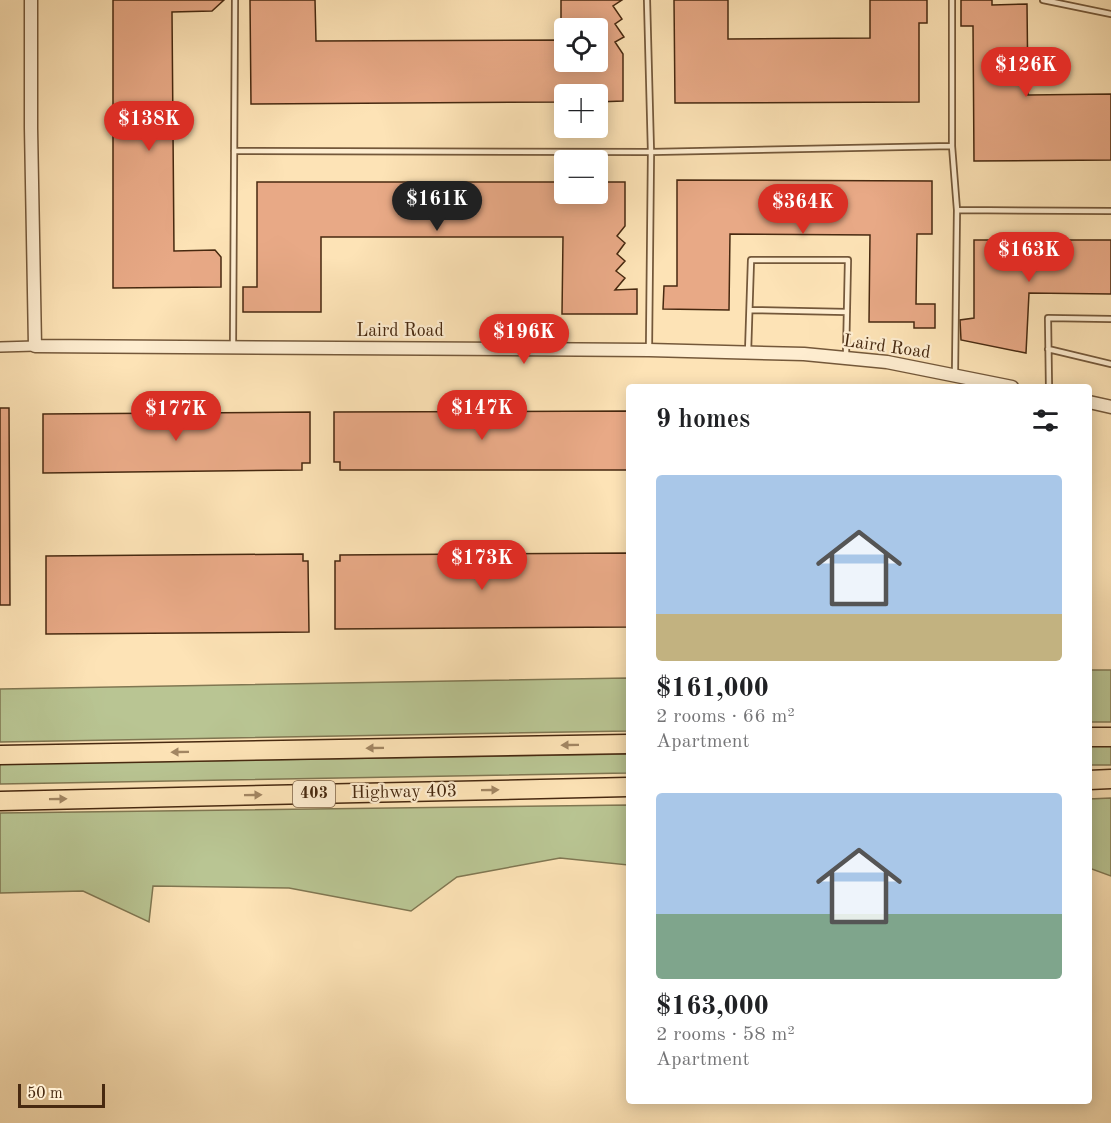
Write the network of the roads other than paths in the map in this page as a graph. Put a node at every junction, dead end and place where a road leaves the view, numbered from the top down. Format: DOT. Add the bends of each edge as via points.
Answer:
graph roads {
  1 [pos="31,0"];
  2 [pos="235,0"];
  3 [pos="647,0"];
  4 [pos="952,0"];
  5 [pos="1043,0"];
  6 [pos="1111,15"];
  7 [pos="952,146"];
  8 [pos="234,151"];
  9 [pos="651,152"];
  10 [pos="957,210"];
  11 [pos="1111,211"];
  12 [pos="750,310"];
  13 [pos="847,312"];
  14 [pos="1111,319"];
  15 [pos="35,346"];
  16 [pos="0,347"];
  17 [pos="233,348"];
  18 [pos="649,350"];
  19 [pos="1048,350"];
  20 [pos="748,352"];
  21 [pos="846,358"];
  22 [pos="1111,364"];
  23 [pos="955,375"];
  24 [pos="998,384"];
  25 [pos="1049,384"];
  26 [pos="1092,403"];
  27 [pos="1111,407"];
  28 [pos="1092,737"];
  29 [pos="1111,737"];
  30 [pos="626,744"];
  31 [pos="0,755"];
  32 [pos="1111,779"];
  33 [pos="1092,780"];
  34 [pos="626,787"];
  35 [pos="0,801"];
  1 -- 15 [label="street"];
  2 -- 8 [label="lane"];
  3 -- 9 [label="lane"];
  4 -- 7 [label="lane"];
  5 -- 6 [label="lane"];
  7 -- 9 [label="lane"];
  7 -- 10 [label="lane"];
  8 -- 9 [label="lane"];
  8 -- 17 [label="lane"];
  9 -- 18 [label="lane"];
  10 -- 11 [label="lane"];
  10 -- 23 [label="lane"];
  12 -- 13 [label="lane"];
  12 -- 13 [label="lane" via="751,260 848,260"];
  12 -- 20 [label="lane"];
  13 -- 21 [label="lane"];
  14 -- 19 [label="lane" via="1047,318"];
  15 -- 16 [label="street, Laird Road"];
  15 -- 17 [label="street, Laird Road"];
  17 -- 18 [label="street, Laird Road"];
  18 -- 20 [label="street, Laird Road"];
  19 -- 22 [label="lane"];
  19 -- 25 [label="lane"];
  20 -- 21 [label="street, Laird Road"];
  21 -- 23 [label="street, Laird Road"];
  23 -- 24 [label="street, Laird Road"];
  26 -- 27 [label="street"];
  28 -- 29 [label="highway"];
  30 -- 31 [label="highway, one-way"];
  32 -- 33 [label="highway"];
  35 -- 34 [label="highway, Highway 403 / 403, one-way"];
}
